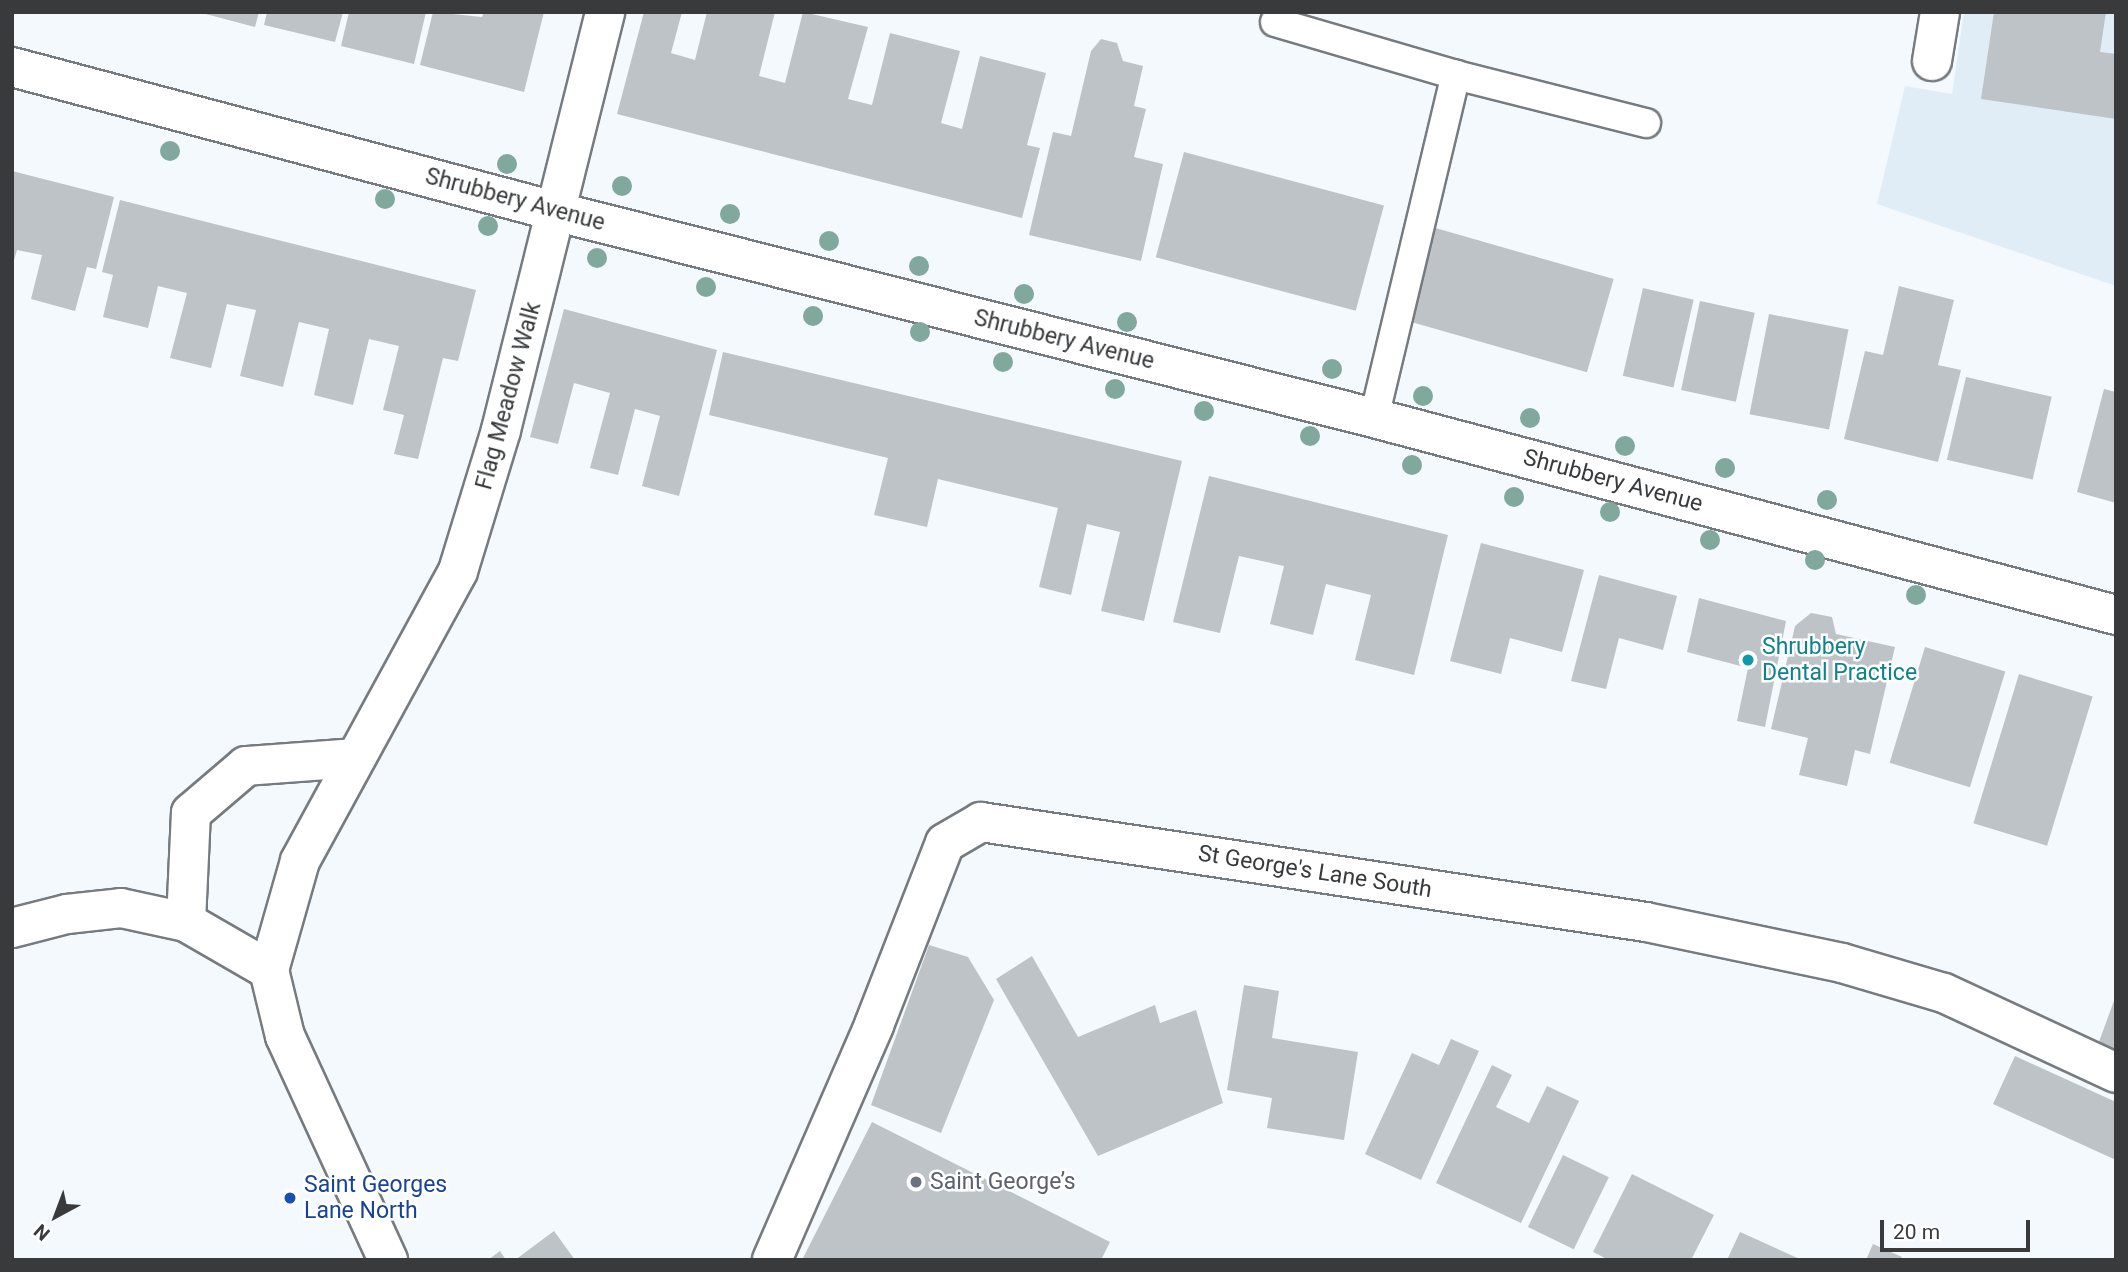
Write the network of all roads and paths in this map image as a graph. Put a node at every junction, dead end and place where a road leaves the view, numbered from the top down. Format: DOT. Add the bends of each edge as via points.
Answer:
graph roads {
  1 [pos="605,12"];
  2 [pos="1940,12"];
  3 [pos="1275,22"];
  4 [pos="1932,61"];
  5 [pos="12,67"];
  6 [pos="1456,75"];
  7 [pos="1646,123"];
  8 [pos="558,212"];
  9 [pos="1374,418"];
  10 [pos="2116,615"];
  11 [pos="355,758"];
  12 [pos="186,922"];
  13 [pos="12,928"];
  14 [pos="269,970"];
  15 [pos="2116,1073"];
  16 [pos="388,1260"];
  17 [pos="772,1260"];
  1 -- 8 [label="street, Flag Meadow Walk"];
  2 -- 4 [label="street"];
  3 -- 6 [label="lane"];
  5 -- 8 [label="street, Shrubbery Avenue"];
  6 -- 7 [label="lane"];
  6 -- 9 [label="lane"];
  8 -- 9 [label="street, Shrubbery Avenue"];
  8 -- 11 [label="street, Flag Meadow Walk" via="502,430 458,571"];
  9 -- 10 [label="street, Shrubbery Avenue"];
  11 -- 12 [label="street" via="246,766 191,813"];
  11 -- 14 [label="street, Flag Meadow Walk" via="300,861"];
  12 -- 13 [label="street" via="121,908 67,914"];
  12 -- 14 [label="street"];
  14 -- 16 [label="street" via="285,1036"];
  15 -- 17 [label="street, St George's Lane South" via="1944,993 1842,963 1646,922 981,822 945,844 874,1025"];
}
